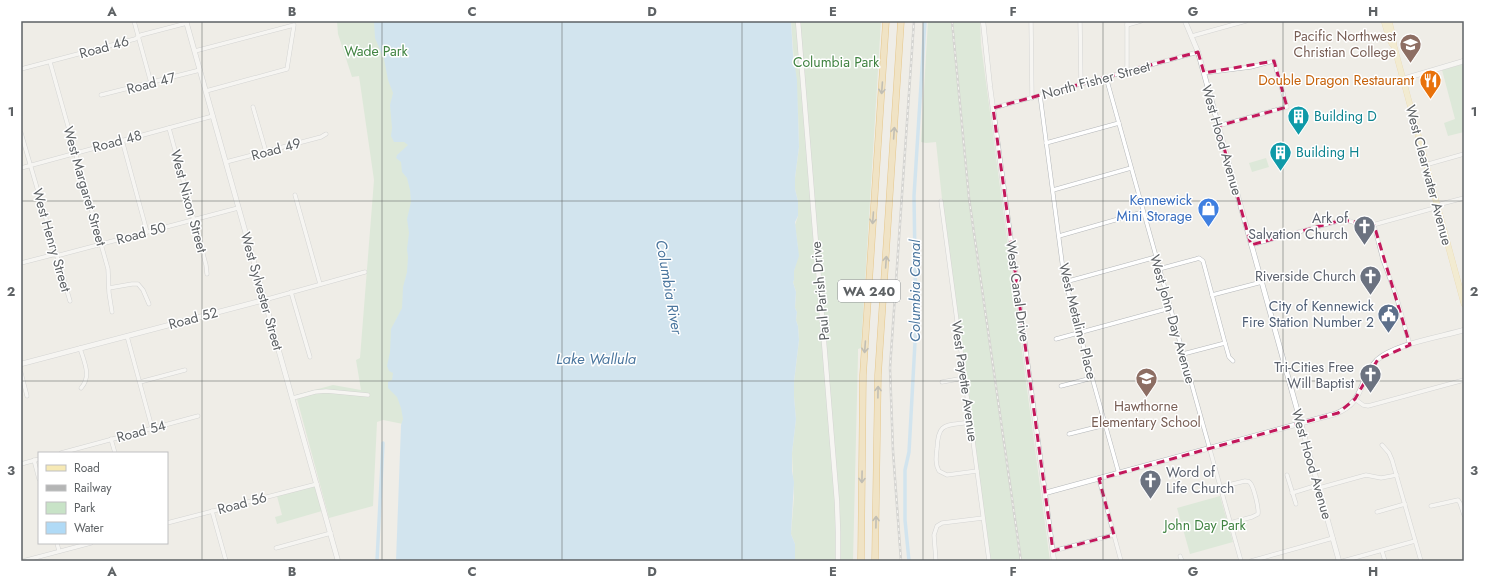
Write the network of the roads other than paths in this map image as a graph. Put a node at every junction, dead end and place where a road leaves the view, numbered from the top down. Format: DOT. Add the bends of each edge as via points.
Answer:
graph roads {
  1 [pos="134,21"];
  2 [pos="798,21"];
  3 [pos="886,21"];
  4 [pos="901,21"];
  5 [pos="983,21"];
  6 [pos="1031,21"];
  7 [pos="1080,21"];
  8 [pos="1141,21"];
  9 [pos="1185,21"];
  10 [pos="1246,21"];
  11 [pos="1384,21"];
  12 [pos="187,22"];
  13 [pos="1389,22"];
  14 [pos="1127,23"];
  15 [pos="1192,36"];
  16 [pos="138,37"];
  17 [pos="1394,46"];
  18 [pos="195,51"];
  19 [pos="1198,52"];
  20 [pos="50,62"];
  21 [pos="1464,62"];
  22 [pos="21,69"];
  23 [pos="200,70"];
  24 [pos="1127,72"];
  25 [pos="1204,73"];
  26 [pos="1106,77"];
  27 [pos="1403,79"];
  28 [pos="151,83"];
  29 [pos="1081,84"];
  30 [pos="206,91"];
  31 [pos="101,95"];
  32 [pos="1040,95"];
  33 [pos="1032,98"];
  34 [pos="253,108"];
  35 [pos="993,108"];
  36 [pos="213,116"];
  37 [pos="1118,123"];
  38 [pos="1218,126"];
  39 [pos="169,128"];
  40 [pos="21,133"];
  41 [pos="326,134"];
  42 [pos="122,140"];
  43 [pos="1046,143"];
  44 [pos="76,152"];
  45 [pos="266,152"];
  46 [pos="1464,154"];
  47 [pos="226,162"];
  48 [pos="1425,165"];
  49 [pos="30,166"];
  50 [pos="21,168"];
  51 [pos="1131,168"];
  52 [pos="1052,190"];
  53 [pos="295,194"];
  54 [pos="1464,198"];
  55 [pos="941,200"];
  56 [pos="1437,206"];
  57 [pos="238,208"];
  58 [pos="1143,212"];
  59 [pos="193,220"];
  60 [pos="1374,225"];
  61 [pos="147,232"];
  62 [pos="1058,236"];
  63 [pos="101,244"];
  64 [pos="1252,245"];
  65 [pos="56,255"];
  66 [pos="1156,257"];
  67 [pos="21,263"];
  68 [pos="1159,269"];
  69 [pos="365,272"];
  70 [pos="207,274"];
  71 [pos="1065,282"];
  72 [pos="1262,282"];
  73 [pos="320,284"];
  74 [pos="109,288"];
  75 [pos="291,292"];
  76 [pos="1212,295"];
  77 [pos="264,300"];
  78 [pos="70,301"];
  79 [pos="149,304"];
  80 [pos="1464,304"];
  81 [pos="1170,308"];
  82 [pos="112,312"];
  83 [pos="1464,330"];
  84 [pos="1080,333"];
  85 [pos="127,336"];
  86 [pos="1056,339"];
  87 [pos="1225,343"];
  88 [pos="1410,345"];
  89 [pos="80,348"];
  90 [pos="1183,354"];
  91 [pos="310,357"];
  92 [pos="1233,361"];
  93 [pos="21,364"];
  94 [pos="185,370"];
  95 [pos="21,374"];
  96 [pos="964,378"];
  97 [pos="1092,378"];
  98 [pos="1464,380"];
  99 [pos="140,382"];
  100 [pos="942,382"];
  101 [pos="1061,386"];
  102 [pos="81,388"];
  103 [pos="368,395"];
  104 [pos="27,396"];
  105 [pos="293,398"];
  106 [pos="1355,399"];
  107 [pos="198,416"];
  108 [pos="971,422"];
  109 [pos="1301,424"];
  110 [pos="1105,425"];
  111 [pos="152,428"];
  112 [pos="1070,434"];
  113 [pos="111,439"];
  114 [pos="1382,445"];
  115 [pos="1209,449"];
  116 [pos="65,452"];
  117 [pos="114,452"];
  118 [pos="38,459"];
  119 [pos="34,460"];
  120 [pos="21,464"];
  121 [pos="977,471"];
  122 [pos="1119,474"];
  123 [pos="38,475"];
  124 [pos="1287,475"];
  125 [pos="1397,475"];
  126 [pos="1099,479"];
  127 [pos="317,484"];
  128 [pos="1319,486"];
  129 [pos="1220,487"];
  130 [pos="1292,492"];
  131 [pos="1045,494"];
  132 [pos="1296,504"];
  133 [pos="1405,504"];
  134 [pos="1431,506"];
  135 [pos="212,511"];
  136 [pos="1377,512"];
  137 [pos="1464,515"];
  138 [pos="984,518"];
  139 [pos="168,523"];
  140 [pos="1230,524"];
  141 [pos="331,533"];
  142 [pos="1114,535"];
  143 [pos="1333,538"];
  144 [pos="1415,542"];
  145 [pos="57,544"];
  146 [pos="87,544"];
  147 [pos="276,548"];
  148 [pos="59,551"];
  149 [pos="1053,551"];
  150 [pos="1382,551"];
  151 [pos="42,556"];
  152 [pos="1180,556"];
  153 [pos="23,561"];
  154 [pos="43,561"];
  155 [pos="226,561"];
  156 [pos="338,561"];
  157 [pos="838,561"];
  158 [pos="861,561"];
  159 [pos="875,561"];
  160 [pos="936,561"];
  161 [pos="989,561"];
  162 [pos="1054,561"];
  163 [pos="1121,561"];
  164 [pos="1182,561"];
  165 [pos="1241,561"];
  166 [pos="1251,561"];
  167 [pos="1339,561"];
  168 [pos="1343,561"];
  169 [pos="1385,561"];
  170 [pos="1421,561"];
  1 -- 16 [label="street"];
  2 -- 157 [label="street, Paul Parish Drive" via="837,502"];
  3 -- 158 [label="highway, WA 240, one-way" via="863,375"];
  159 -- 4 [label="highway, WA 240, one-way" via="878,375"];
  5 -- 35 [label="street, West Canal Drive"];
  6 -- 33 [label="street"];
  7 -- 29 [label="street"];
  8 -- 14 [label="street"];
  9 -- 15 [label="street, West Hood Avenue"];
  10 -- 15 [label="street"];
  11 -- 17 [label="main road, West Clearwater Avenue"];
  12 -- 16 [label="street, Road 46"];
  12 -- 18 [label="street, West Sylvester Street"];
  13 -- 17 [label="main road, West Clearwater Avenue"];
  14 -- 24 [label="street"];
  15 -- 19 [label="street, West Hood Avenue"];
  16 -- 20 [label="street, Road 46"];
  16 -- 28 [label="street"];
  17 -- 27 [label="main road, West Clearwater Avenue"];
  18 -- 23 [label="street, West Sylvester Street"];
  18 -- 30 [label="street" via="294,24 287,69"];
  19 -- 24 [label="street, North Fisher Street"];
  19 -- 25 [label="street, West Hood Avenue"];
  20 -- 22 [label="street, Road 46"];
  20 -- 44 [label="street, West Margaret Street"];
  21 -- 27 [label="street"];
  23 -- 28 [label="street, Road 47"];
  23 -- 30 [label="street, West Sylvester Street"];
  24 -- 26 [label="street, North Fisher Street"];
  25 -- 38 [label="street, West Hood Avenue"];
  25 -- 38 [label="street" via="1274,61 1287,107"];
  26 -- 29 [label="street, North Fisher Street"];
  26 -- 37 [label="street, West John Day Avenue"];
  27 -- 48 [label="main road, West Clearwater Avenue"];
  28 -- 31 [label="street, Road 47"];
  29 -- 32 [label="street, North Fisher Street"];
  30 -- 36 [label="street, West Sylvester Street"];
  32 -- 33 [label="street, North Fisher Street"];
  32 -- 43 [label="street, West Metaline Place"];
  33 -- 35 [label="street, North Fisher Street"];
  34 -- 45 [label="street"];
  35 -- 131 [label="street, West Canal Drive"];
  36 -- 39 [label="street, Road 48"];
  36 -- 47 [label="street, West Sylvester Street"];
  37 -- 43 [label="street"];
  37 -- 51 [label="street, West John Day Avenue"];
  38 -- 64 [label="street, West Hood Avenue"];
  39 -- 42 [label="street, Road 48"];
  39 -- 59 [label="street, West Nixon Street"];
  40 -- 49 [label="street, West Henry Street"];
  41 -- 45 [label="street, Road 49"];
  42 -- 44 [label="street, Road 48"];
  42 -- 61 [label="street"];
  43 -- 52 [label="street, West Metaline Place"];
  44 -- 49 [label="street, Road 48"];
  44 -- 63 [label="street, West Margaret Street"];
  45 -- 47 [label="street, Road 49"];
  46 -- 48 [label="street"];
  47 -- 57 [label="street, West Sylvester Street"];
  48 -- 56 [label="main road, West Clearwater Avenue"];
  49 -- 50 [label="street, Road 48"];
  49 -- 65 [label="street, West Henry Street"];
  51 -- 52 [label="street"];
  51 -- 58 [label="street, West John Day Avenue"];
  52 -- 62 [label="street, West Metaline Place"];
  53 -- 73 [label="street"];
  54 -- 56 [label="street"];
  55 -- 96 [label="street, West Payette Avenue"];
  56 -- 60 [label="street"];
  56 -- 80 [label="main road, West Clearwater Avenue"];
  57 -- 59 [label="street, Road 50"];
  57 -- 77 [label="street, West Sylvester Street"];
  58 -- 62 [label="street"];
  58 -- 66 [label="street, West John Day Avenue"];
  59 -- 61 [label="street, Road 50"];
  59 -- 70 [label="street, West Nixon Street"];
  60 -- 64 [label="street" via="1364,226 1342,220"];
  60 -- 88 [label="street"];
  61 -- 63 [label="street, Road 50"];
  62 -- 71 [label="street, West Metaline Place"];
  63 -- 65 [label="street, Road 50"];
  63 -- 74 [label="street, West Margaret Street" via="108,269"];
  64 -- 72 [label="street, West Hood Avenue"];
  65 -- 67 [label="street, Road 50"];
  65 -- 78 [label="street, West Henry Street"];
  66 -- 68 [label="street, West John Day Avenue"];
  66 -- 71 [label="street"];
  68 -- 76 [label="street" via="1199,258 1203,261"];
  68 -- 81 [label="street, West John Day Avenue"];
  69 -- 73 [label="street, Road 52"];
  71 -- 84 [label="street, West Metaline Place"];
  72 -- 76 [label="street"];
  72 -- 109 [label="street, West Hood Avenue"];
  73 -- 75 [label="street, Road 52"];
  74 -- 79 [label="street" via="138,284 144,290"];
  74 -- 82 [label="street, West Margaret Street"];
  75 -- 77 [label="street, Road 52"];
  75 -- 91 [label="street"];
  76 -- 87 [label="street"];
  77 -- 85 [label="street, Road 52"];
  77 -- 105 [label="street, West Sylvester Street"];
  81 -- 84 [label="street"];
  81 -- 90 [label="street, West John Day Avenue"];
  83 -- 88 [label="street"];
  84 -- 86 [label="street"];
  84 -- 97 [label="street, West Metaline Place"];
  85 -- 89 [label="street, Road 52"];
  85 -- 99 [label="street"];
  87 -- 90 [label="street"];
  87 -- 92 [label="street" via="1229,357"];
  88 -- 106 [label="street" via="1388,352 1375,363"];
  89 -- 93 [label="street, Road 52"];
  89 -- 102 [label="street" via="87,375"];
  90 -- 115 [label="street, West John Day Avenue"];
  94 -- 99 [label="street"];
  95 -- 104 [label="street"];
  96 -- 100 [label="street"];
  96 -- 108 [label="street, West Payette Avenue"];
  97 -- 101 [label="street"];
  97 -- 110 [label="street, West Metaline Place"];
  98 -- 106 [label="street" via="1368,406"];
  99 -- 111 [label="street"];
  103 -- 105 [label="street" via="326,391"];
  105 -- 127 [label="street, West Sylvester Street"];
  106 -- 109 [label="street" via="1338,413"];
  107 -- 111 [label="street, Road 54"];
  108 -- 121 [label="street, West Payette Avenue"];
  108 -- 121 [label="street" via="941,429 936,462 939,471 947,475"];
  109 -- 115 [label="street"];
  109 -- 128 [label="street, West Hood Avenue"];
  110 -- 112 [label="street"];
  110 -- 122 [label="street, West Metaline Place"];
  111 -- 113 [label="street, Road 54"];
  113 -- 116 [label="street, Road 54"];
  113 -- 117 [label="street"];
  114 -- 125 [label="street" via="1391,456"];
  115 -- 122 [label="street"];
  115 -- 129 [label="street, West John Day Avenue"];
  118 -- 119 [label="street"];
  119 -- 120 [label="street"];
  119 -- 123 [label="street"];
  121 -- 138 [label="street, West Payette Avenue"];
  122 -- 126 [label="street"];
  124 -- 130 [label="street"];
  125 -- 128 [label="street" via="1385,478 1366,475"];
  125 -- 133 [label="street"];
  126 -- 131 [label="street"];
  126 -- 142 [label="street"];
  127 -- 135 [label="street, Road 56"];
  127 -- 141 [label="street, West Sylvester Street"];
  128 -- 130 [label="street"];
  128 -- 143 [label="street, West Hood Avenue"];
  129 -- 140 [label="street, West John Day Avenue"];
  129 -- 140 [label="street" via="1247,481 1254,493 1258,509 1256,515"];
  130 -- 132 [label="street"];
  131 -- 149 [label="street, West Canal Drive"];
  133 -- 136 [label="street"];
  133 -- 144 [label="street"];
  134 -- 137 [label="street" via="1458,500"];
  135 -- 139 [label="street, Road 56"];
  135 -- 155 [label="street"];
  138 -- 160 [label="street" via="939,524 934,535"];
  138 -- 161 [label="street, West Payette Avenue"];
  140 -- 165 [label="street, West John Day Avenue"];
  141 -- 147 [label="street"];
  141 -- 156 [label="street, West Sylvester Street"];
  142 -- 149 [label="street"];
  142 -- 163 [label="street"];
  143 -- 166 [label="street"];
  143 -- 167 [label="street, West Hood Avenue"];
  144 -- 150 [label="street"];
  144 -- 170 [label="street"];
  145 -- 148 [label="street"];
  146 -- 148 [label="street"];
  148 -- 151 [label="street"];
  149 -- 162 [label="street, West Canal Drive"];
  150 -- 168 [label="street"];
  150 -- 169 [label="street"];
  151 -- 153 [label="street"];
  151 -- 154 [label="street"];
  152 -- 164 [label="street"];
}
